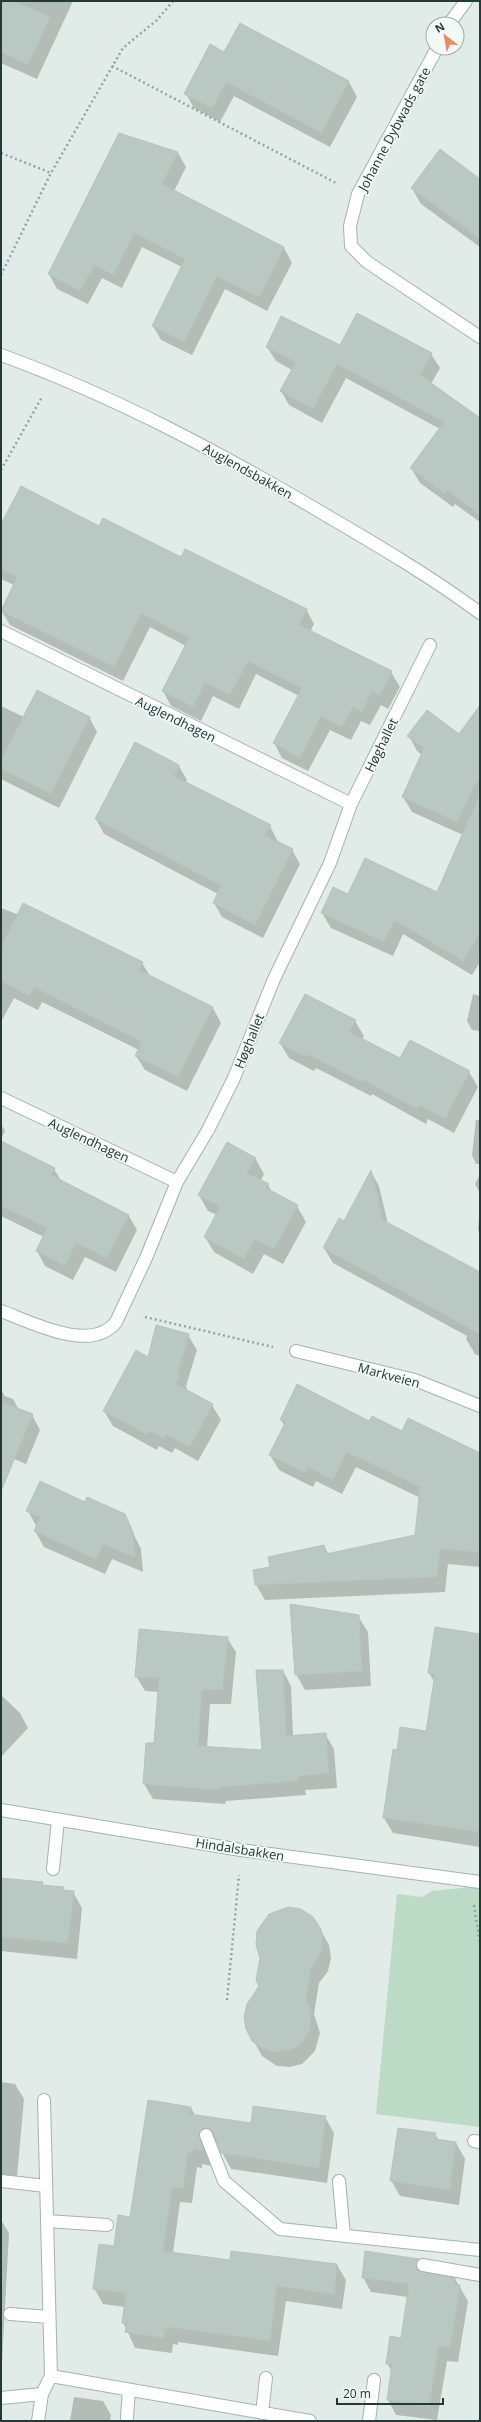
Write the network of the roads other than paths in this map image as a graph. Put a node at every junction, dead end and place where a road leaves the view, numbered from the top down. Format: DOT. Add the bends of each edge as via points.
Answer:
graph roads {
  1 [pos="466,1"];
  2 [pos="455,16"];
  3 [pos="433,56"];
  4 [pos="480,337"];
  5 [pos="1,355"];
  6 [pos="480,613"];
  7 [pos="1,631"];
  8 [pos="430,645"];
  9 [pos="352,804"];
  10 [pos="1,1098"];
  11 [pos="177,1182"];
  12 [pos="1,1311"];
  13 [pos="296,1351"];
  14 [pos="480,1406"];
  15 [pos="1,1810"];
  16 [pos="58,1820"];
  17 [pos="53,1869"];
  18 [pos="480,1882"];
  19 [pos="44,2100"];
  20 [pos="206,2135"];
  21 [pos="1,2181"];
  22 [pos="339,2181"];
  23 [pos="46,2186"];
  24 [pos="48,2221"];
  25 [pos="107,2225"];
  26 [pos="344,2236"];
  27 [pos="480,2250"];
  28 [pos="423,2265"];
  29 [pos="480,2275"];
  30 [pos="10,2314"];
  31 [pos="49,2317"];
  32 [pos="51,2376"];
  33 [pos="266,2378"];
  34 [pos="374,2380"];
  35 [pos="129,2390"];
  36 [pos="42,2394"];
  37 [pos="1,2398"];
  38 [pos="262,2412"];
  39 [pos="127,2417"];
  40 [pos="282,2419"];
  41 [pos="38,2421"];
  42 [pos="310,2421"];
  43 [pos="369,2421"];
  1 -- 2 [label="street"];
  3 -- 4 [label="street, Johanne Dybwads gate" via="358,194 350,226 351,246 367,262"];
  5 -- 6 [label="street, Auglendsbakken" via="38,368 122,406 214,452 394,555"];
  7 -- 9 [label="street, Auglendhagen"];
  8 -- 9 [label="street, Høghallet"];
  9 -- 11 [label="street, Høghallet" via="330,863 274,979 234,1078 208,1130"];
  10 -- 11 [label="street, Auglendhagen"];
  11 -- 12 [label="street, Høghallet" via="146,1258 109,1331 93,1336 65,1334"];
  13 -- 14 [label="street, Markveien" via="415,1380"];
  15 -- 16 [label="street, Hindalsbakken"];
  16 -- 17 [label="street"];
  16 -- 18 [label="street, Hindalsbakken" via="241,1850"];
  19 -- 23 [label="street"];
  20 -- 26 [label="street" via="224,2181 280,2229"];
  21 -- 23 [label="street"];
  22 -- 26 [label="street"];
  23 -- 24 [label="street"];
  24 -- 25 [label="street"];
  24 -- 31 [label="street"];
  26 -- 27 [label="street"];
  28 -- 29 [label="street"];
  30 -- 31 [label="street"];
  31 -- 32 [label="street"];
  32 -- 35 [label="street"];
  32 -- 36 [label="street"];
  33 -- 38 [label="street"];
  34 -- 43 [label="street"];
  35 -- 38 [label="street"];
  35 -- 39 [label="street"];
  36 -- 37 [label="street"];
  36 -- 41 [label="street"];
  38 -- 40 [label="street"];
  40 -- 42 [label="street"];
}
